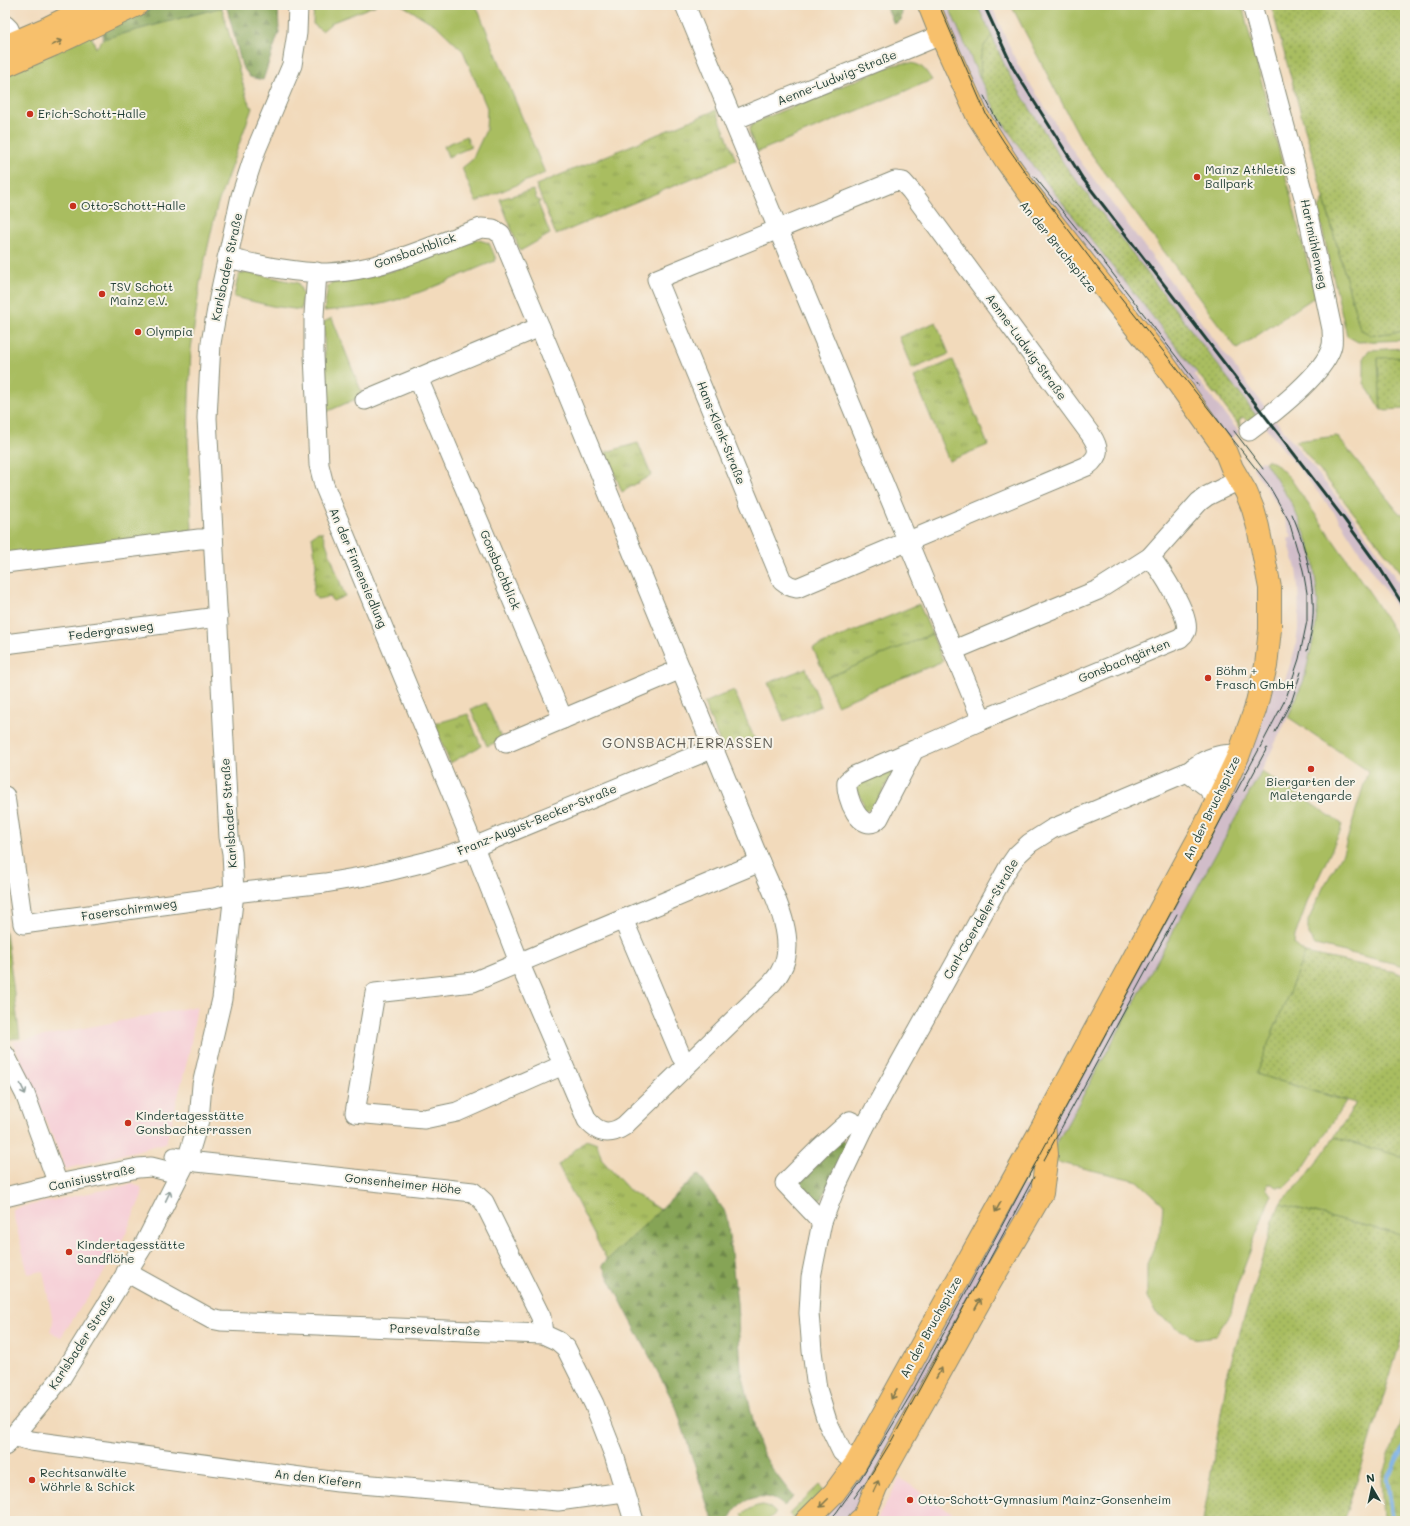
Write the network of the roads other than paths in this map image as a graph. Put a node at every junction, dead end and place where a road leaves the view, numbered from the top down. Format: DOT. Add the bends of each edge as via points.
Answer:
graph roads {
  1 [pos="93,5"];
  2 [pos="137,5"];
  3 [pos="298,5"];
  4 [pos="685,5"];
  5 [pos="916,5"];
  6 [pos="929,5"];
  7 [pos="1252,5"];
  8 [pos="934,38"];
  9 [pos="10,48"];
  10 [pos="734,120"];
  11 [pos="779,229"];
  12 [pos="227,258"];
  13 [pos="318,272"];
  14 [pos="540,327"];
  15 [pos="418,378"];
  16 [pos="365,400"];
  17 [pos="1250,431"];
  18 [pos="1236,474"];
  19 [pos="213,539"];
  20 [pos="908,541"];
  21 [pos="1150,557"];
  22 [pos="5,563"];
  23 [pos="218,617"];
  24 [pos="5,644"];
  25 [pos="954,650"];
  26 [pos="681,669"];
  27 [pos="563,719"];
  28 [pos="982,720"];
  29 [pos="506,743"];
  30 [pos="714,748"];
  31 [pos="914,750"];
  32 [pos="1239,754"];
  33 [pos="1187,772"];
  34 [pos="1229,774"];
  35 [pos="5,796"];
  36 [pos="1218,800"];
  37 [pos="474,847"];
  38 [pos="760,862"];
  39 [pos="234,893"];
  40 [pos="623,919"];
  41 [pos="519,962"];
  42 [pos="5,1055"];
  43 [pos="688,1064"];
  44 [pos="563,1065"];
  45 [pos="1044,1124"];
  46 [pos="864,1128"];
  47 [pos="176,1166"];
  48 [pos="1012,1182"];
  49 [pos="58,1184"];
  50 [pos="1042,1193"];
  51 [pos="5,1197"];
  52 [pos="822,1222"];
  53 [pos="126,1272"];
  54 [pos="543,1334"];
  55 [pos="9,1441"];
  56 [pos="856,1463"];
  57 [pos="624,1492"];
  58 [pos="634,1521"];
  59 [pos="806,1521"];
  60 [pos="860,1521"];
  1 -- 9 [label="main road"];
  9 -- 2 [label="main road, one-way"];
  3 -- 12 [label="street, Karlsbader Straße" via="292,64 254,156 241,196"];
  4 -- 10 [label="street"];
  5 -- 8 [label="main road, An der Bruchspitze"];
  6 -- 8 [label="main road, An der Bruchspitze"];
  7 -- 17 [label="street, Hartmühlenweg" via="1305,200 1333,344 1320,369 1282,406"];
  8 -- 10 [label="street, Aenne-Ludwig-Straße"];
  8 -- 18 [label="main road, An der Bruchspitze" via="977,115 1007,162 1033,199 1185,392 1224,448"];
  10 -- 11 [label="street"];
  11 -- 20 [label="street"];
  11 -- 20 [label="street, Hans-Klenk-Straße" via="658,280 779,574 787,586 797,588"];
  11 -- 20 [label="street, Aenne-Ludwig-Straße" via="890,182 903,182 1088,430 1098,447 1095,460 1086,466"];
  12 -- 13 [label="street, Gonsbachblick" via="291,270"];
  12 -- 19 [label="street, Karlsbader Straße" via="211,343 209,369 207,418"];
  13 -- 14 [label="street, Gonsbachblick" via="359,270 402,258 480,228 493,229 501,234"];
  13 -- 37 [label="street, An der Finnensiedlung" via="314,355 319,470"];
  14 -- 15 [label="street"];
  14 -- 26 [label="street, Gonsbachblick"];
  15 -- 16 [label="street"];
  15 -- 27 [label="street, Gonsbachblick"];
  18 -- 21 [label="street" via="1199,502"];
  18 -- 32 [label="main road, An der Bruchspitze" via="1253,509 1270,588 1270,629 1266,666 1255,710"];
  19 -- 22 [label="street"];
  19 -- 23 [label="street, Karlsbader Straße"];
  20 -- 25 [label="street"];
  21 -- 25 [label="street" via="1098,590"];
  21 -- 28 [label="street, Gonsbachgärten" via="1173,591 1186,623 1186,631 1180,638"];
  23 -- 24 [label="street, Federgrasweg"];
  23 -- 39 [label="street, Karlsbader Straße" via="228,831"];
  25 -- 28 [label="street"];
  26 -- 27 [label="street"];
  26 -- 30 [label="street, Gonsbachblick"];
  27 -- 29 [label="street"];
  28 -- 31 [label="street, Gonsbachgärten"];
  30 -- 37 [label="street, Franz-August-Becker-Straße"];
  30 -- 38 [label="street"];
  32 -- 33 [label="street, Carl-Goerdeler-Straße" via="1222,754 1202,762"];
  32 -- 34 [label="main road, An der Bruchspitze"];
  33 -- 34 [label="street, Carl-Goerdeler-Straße" via="1210,768"];
  33 -- 36 [label="street" via="1206,786"];
  33 -- 46 [label="street, Carl-Goerdeler-Straße" via="1052,829 1017,855"];
  34 -- 36 [label="main road, An der Bruchspitze"];
  35 -- 39 [label="street, Faserschirmweg" via="23,924 214,898"];
  36 -- 45 [label="main road, An der Bruchspitze"];
  37 -- 39 [label="street, Franz-August-Becker-Straße" via="425,862 364,876"];
  37 -- 41 [label="street, An der Finnensiedlung"];
  38 -- 40 [label="street"];
  38 -- 43 [label="street" via="784,921 787,938 782,969 772,983"];
  39 -- 47 [label="street, Karlsbader Straße" via="222,999 202,1085 199,1120"];
  40 -- 41 [label="street"];
  40 -- 43 [label="street" via="681,1056"];
  41 -- 44 [label="street, An der Finnensiedlung"];
  41 -- 44 [label="street" via="473,982 375,993 355,1113 424,1120 457,1112"];
  42 -- 49 [label="street, one-way" via="25,1094"];
  43 -- 44 [label="street, An der Finnensiedlung" via="624,1126 610,1133 594,1127 587,1120"];
  45 -- 48 [label="main road, An der Bruchspitze"];
  45 -- 50 [label="main road" via="1047,1154"];
  46 -- 52 [label="street, Carl-Goerdeler-Straße"];
  46 -- 52 [label="street" via="850,1121 785,1183"];
  47 -- 49 [label="street, Canisiusstraße" via="138,1168"];
  47 -- 53 [label="street, Karlsbader Straße" via="145,1243"];
  47 -- 54 [label="street, Gonsenheimer Höhe" via="473,1192 484,1202 538,1310"];
  48 -- 50 [label="main road" via="1028,1177 1037,1183"];
  48 -- 56 [label="main road, An der Bruchspitze, one-way"];
  49 -- 51 [label="street, Canisiusstraße"];
  60 -- 50 [label="main road, one-way" via="876,1487"];
  52 -- 56 [label="street, Carl-Goerdeler-Straße" via="811,1277 809,1313 817,1389 827,1421 842,1452"];
  53 -- 54 [label="street, Parsevalstraße" via="211,1319 221,1321"];
  53 -- 55 [label="street, Karlsbader Straße" via="61,1378"];
  54 -- 57 [label="street, Parsevalstraße" via="566,1348 594,1404 614,1455"];
  55 -- 57 [label="street, An den Kiefern" via="31,1441 338,1482 558,1501"];
  56 -- 59 [label="main road, An der Bruchspitze, one-way" via="834,1493"];
  57 -- 58 [label="street, Parsevalstraße"];
}
